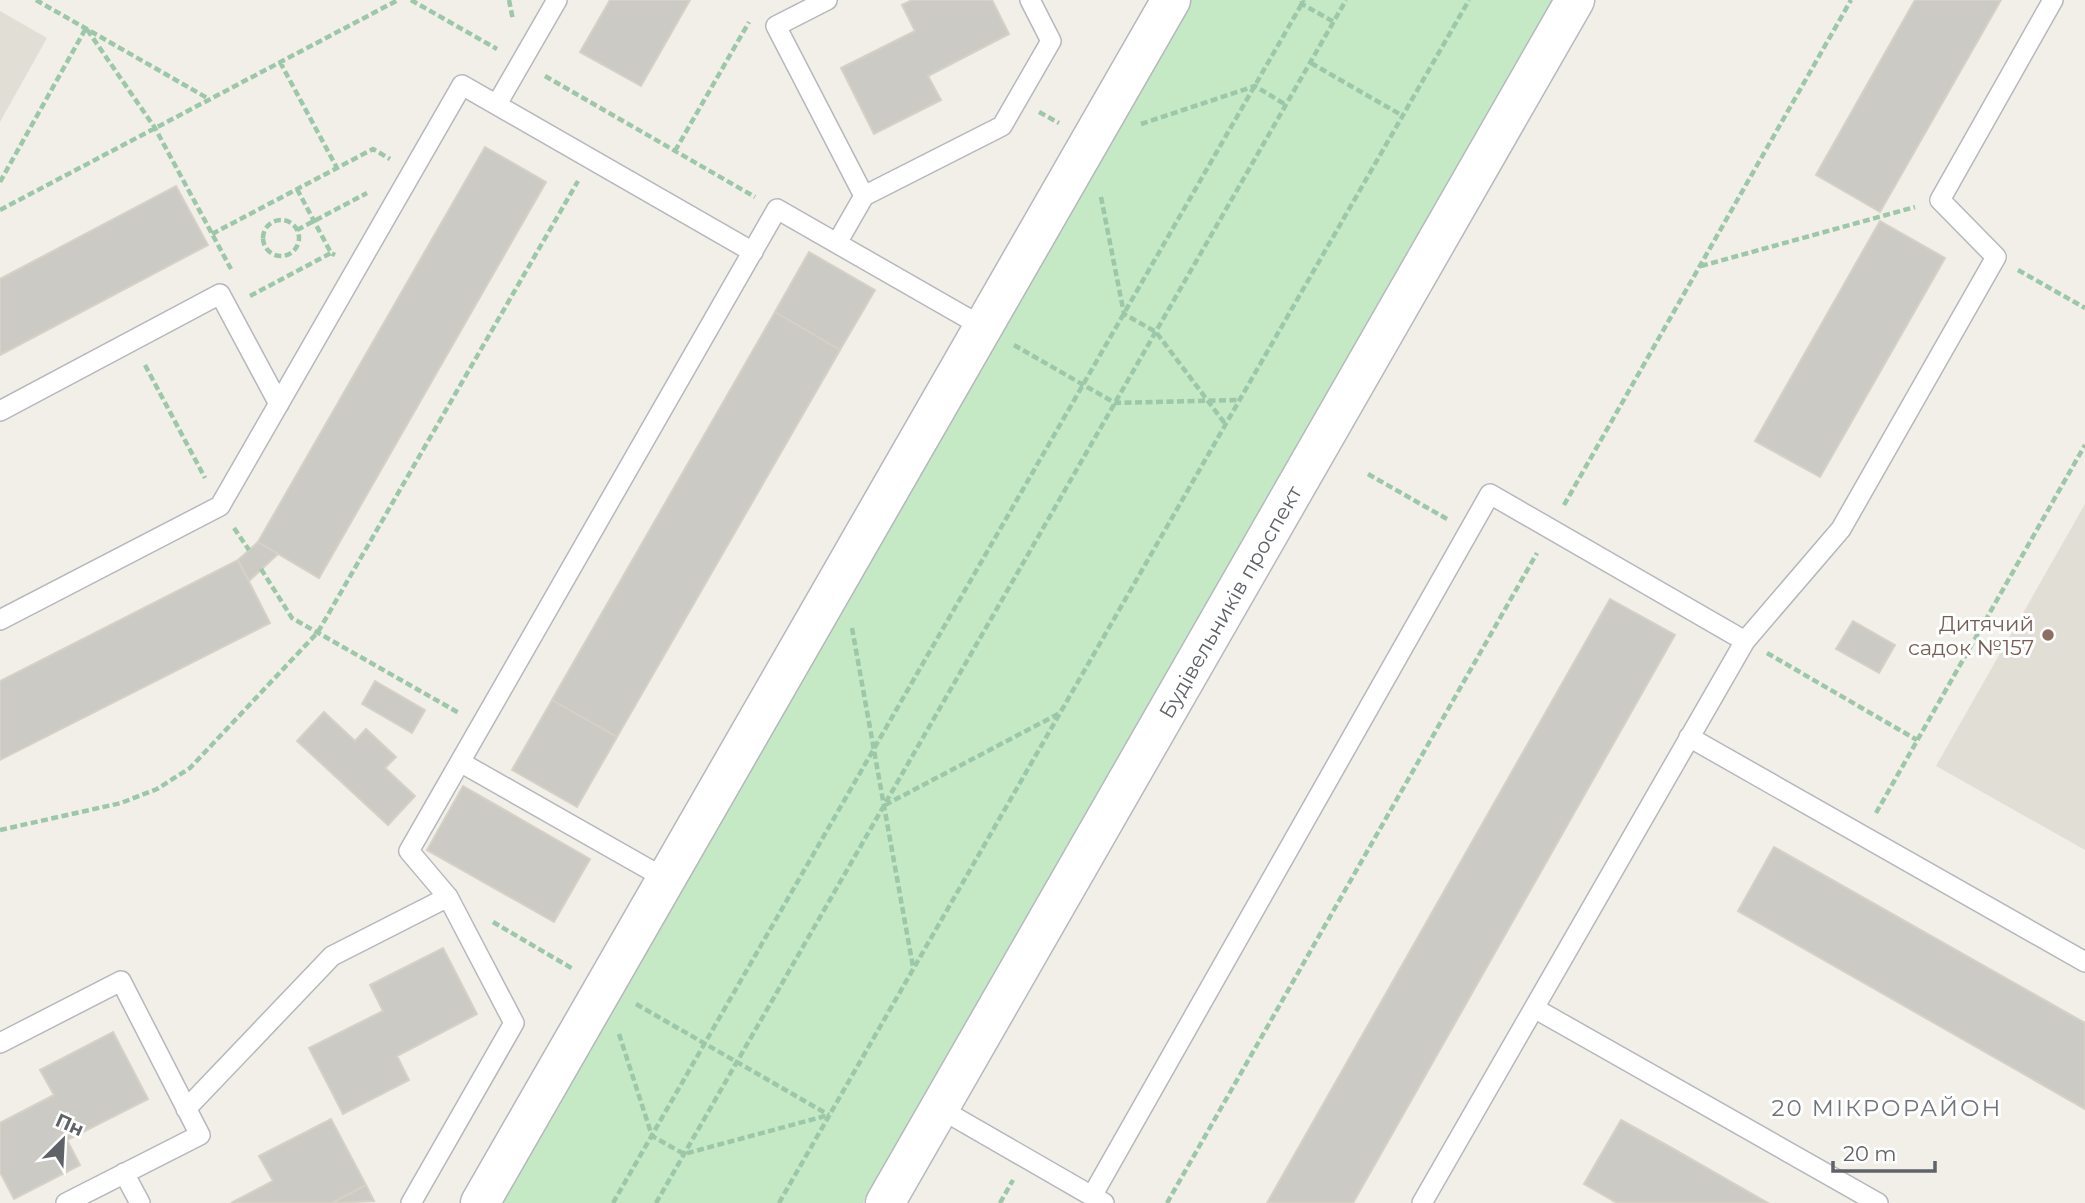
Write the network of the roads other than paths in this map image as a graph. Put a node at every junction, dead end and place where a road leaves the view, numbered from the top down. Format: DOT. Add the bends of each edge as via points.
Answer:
graph roads {
  1 [pos="557,0"];
  2 [pos="827,0"];
  3 [pos="1030,0"];
  4 [pos="1171,0"];
  5 [pos="1575,0"];
  6 [pos="2053,0"];
  7 [pos="497,104"];
  8 [pos="864,196"];
  9 [pos="837,243"];
  10 [pos="753,252"];
  11 [pos="983,327"];
  12 [pos="279,404"];
  13 [pos="0,411"];
  14 [pos="0,620"];
  15 [pos="1745,641"];
  16 [pos="1689,737"];
  17 [pos="460,762"];
  18 [pos="666,879"];
  19 [pos="449,897"];
  20 [pos="2085,962"];
  21 [pos="1534,1008"];
  22 [pos="0,1043"];
  23 [pos="939,1108"];
  24 [pos="186,1109"];
  25 [pos="124,1173"];
  26 [pos="1098,1199"];
  27 [pos="66,1203"];
  28 [pos="140,1203"];
  29 [pos="411,1203"];
  30 [pos="480,1203"];
  31 [pos="884,1203"];
  32 [pos="1422,1203"];
  33 [pos="1878,1203"];
  1 -- 7 [label="lane"];
  2 -- 8 [label="lane" via="776,26"];
  3 -- 8 [label="lane" via="1051,41 1002,126"];
  4 -- 11 [label="street"];
  5 -- 23 [label="street, Будівельників проспект"];
  6 -- 15 [label="lane" via="1940,200 1996,257 1841,529"];
  7 -- 10 [label="lane"];
  7 -- 12 [label="lane" via="462,85"];
  8 -- 9 [label="lane"];
  9 -- 10 [label="lane" via="778,209"];
  9 -- 11 [label="lane"];
  10 -- 17 [label="lane"];
  11 -- 18 [label="street"];
  12 -- 13 [label="lane" via="220,294"];
  12 -- 14 [label="lane" via="220,506"];
  15 -- 16 [label="lane"];
  15 -- 26 [label="lane" via="1490,494"];
  16 -- 20 [label="lane"];
  16 -- 21 [label="lane"];
  17 -- 18 [label="lane"];
  17 -- 19 [label="lane" via="409,851"];
  18 -- 30 [label="street"];
  19 -- 24 [label="lane" via="332,956"];
  19 -- 29 [label="lane" via="514,1023"];
  21 -- 32 [label="lane"];
  21 -- 33 [label="lane"];
  22 -- 24 [label="lane" via="121,981"];
  23 -- 26 [label="lane"];
  23 -- 31 [label="street, Будівельників проспект"];
  24 -- 25 [label="lane" via="200,1135"];
  25 -- 27 [label="lane"];
  25 -- 28 [label="lane"];
}
